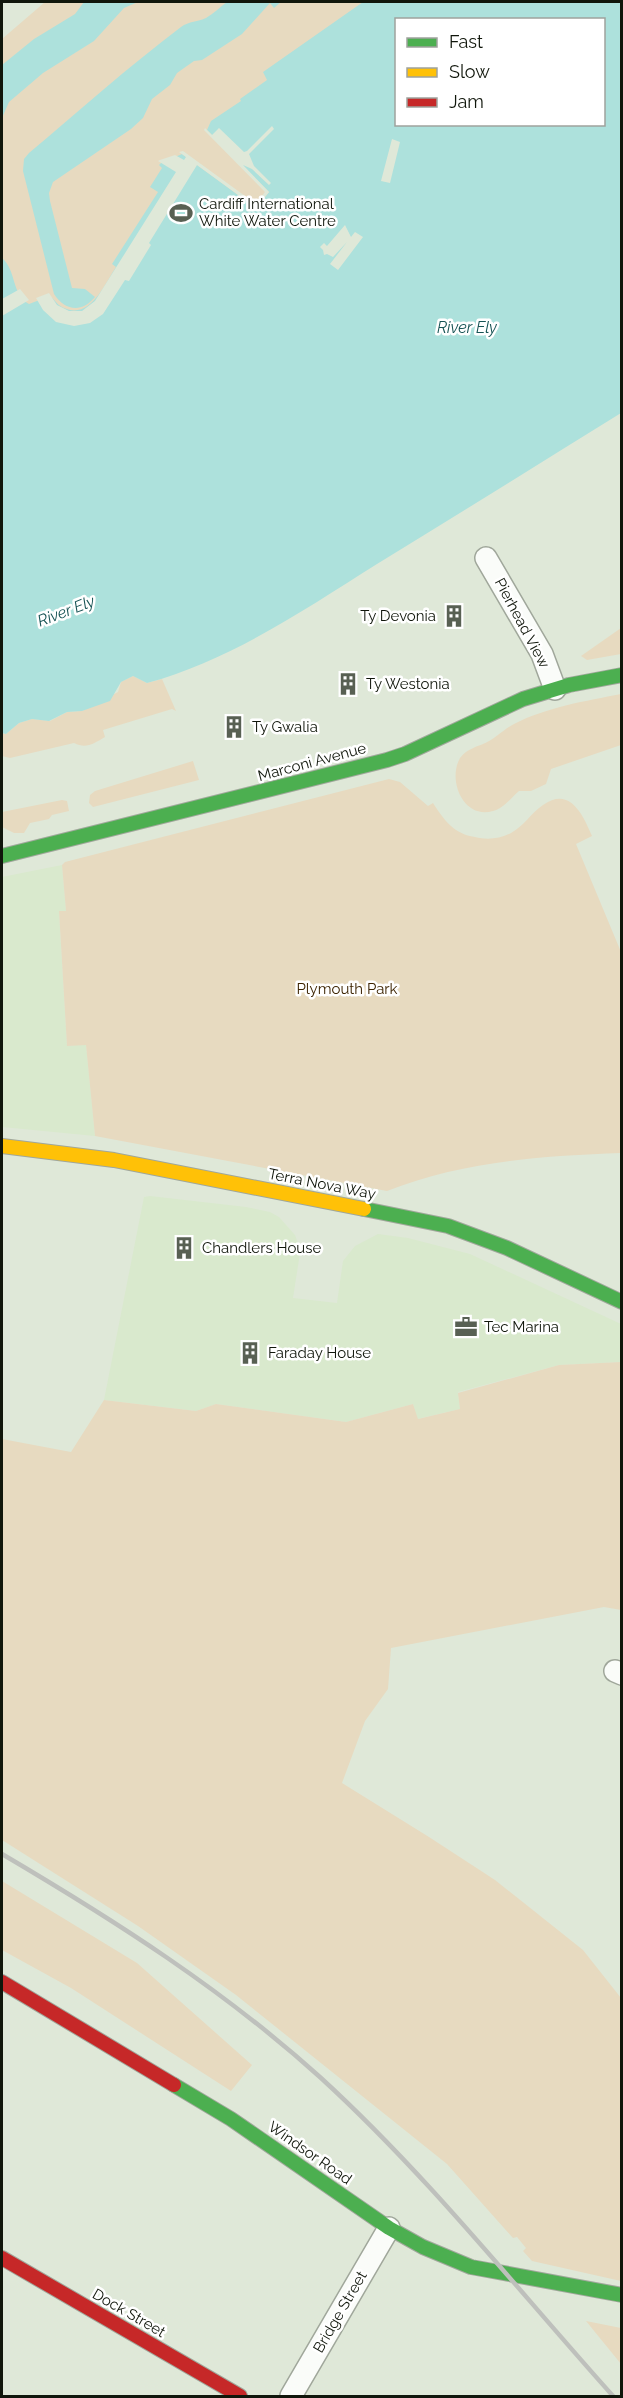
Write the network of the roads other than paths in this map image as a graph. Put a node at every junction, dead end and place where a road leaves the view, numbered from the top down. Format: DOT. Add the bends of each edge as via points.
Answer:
graph roads {
  1 [pos="486,558"];
  2 [pos="621,675"];
  3 [pos="555,689"];
  4 [pos="2,856"];
  5 [pos="2,1146"];
  6 [pos="621,1302"];
  7 [pos="2,1982"];
  8 [pos="389,2228"];
  9 [pos="2,2258"];
  10 [pos="621,2295"];
  11 [pos="296,2395"];
  12 [pos="240,2397"];
  1 -- 3 [label="street, Pierhead View" via="542,654"];
  2 -- 3 [label="street, Marconi Avenue"];
  3 -- 4 [label="street, Marconi Avenue" via="501,708 387,760"];
  5 -- 6 [label="street, Terra Nova Way" via="114,1160 448,1226 507,1248"];
  7 -- 8 [label="street, Windsor Road" via="231,2119"];
  8 -- 10 [label="street, Windsor Road" via="445,2258 471,2266"];
  8 -- 11 [label="street, Bridge Street"];
  9 -- 12 [label="street, Dock Street"];
}
